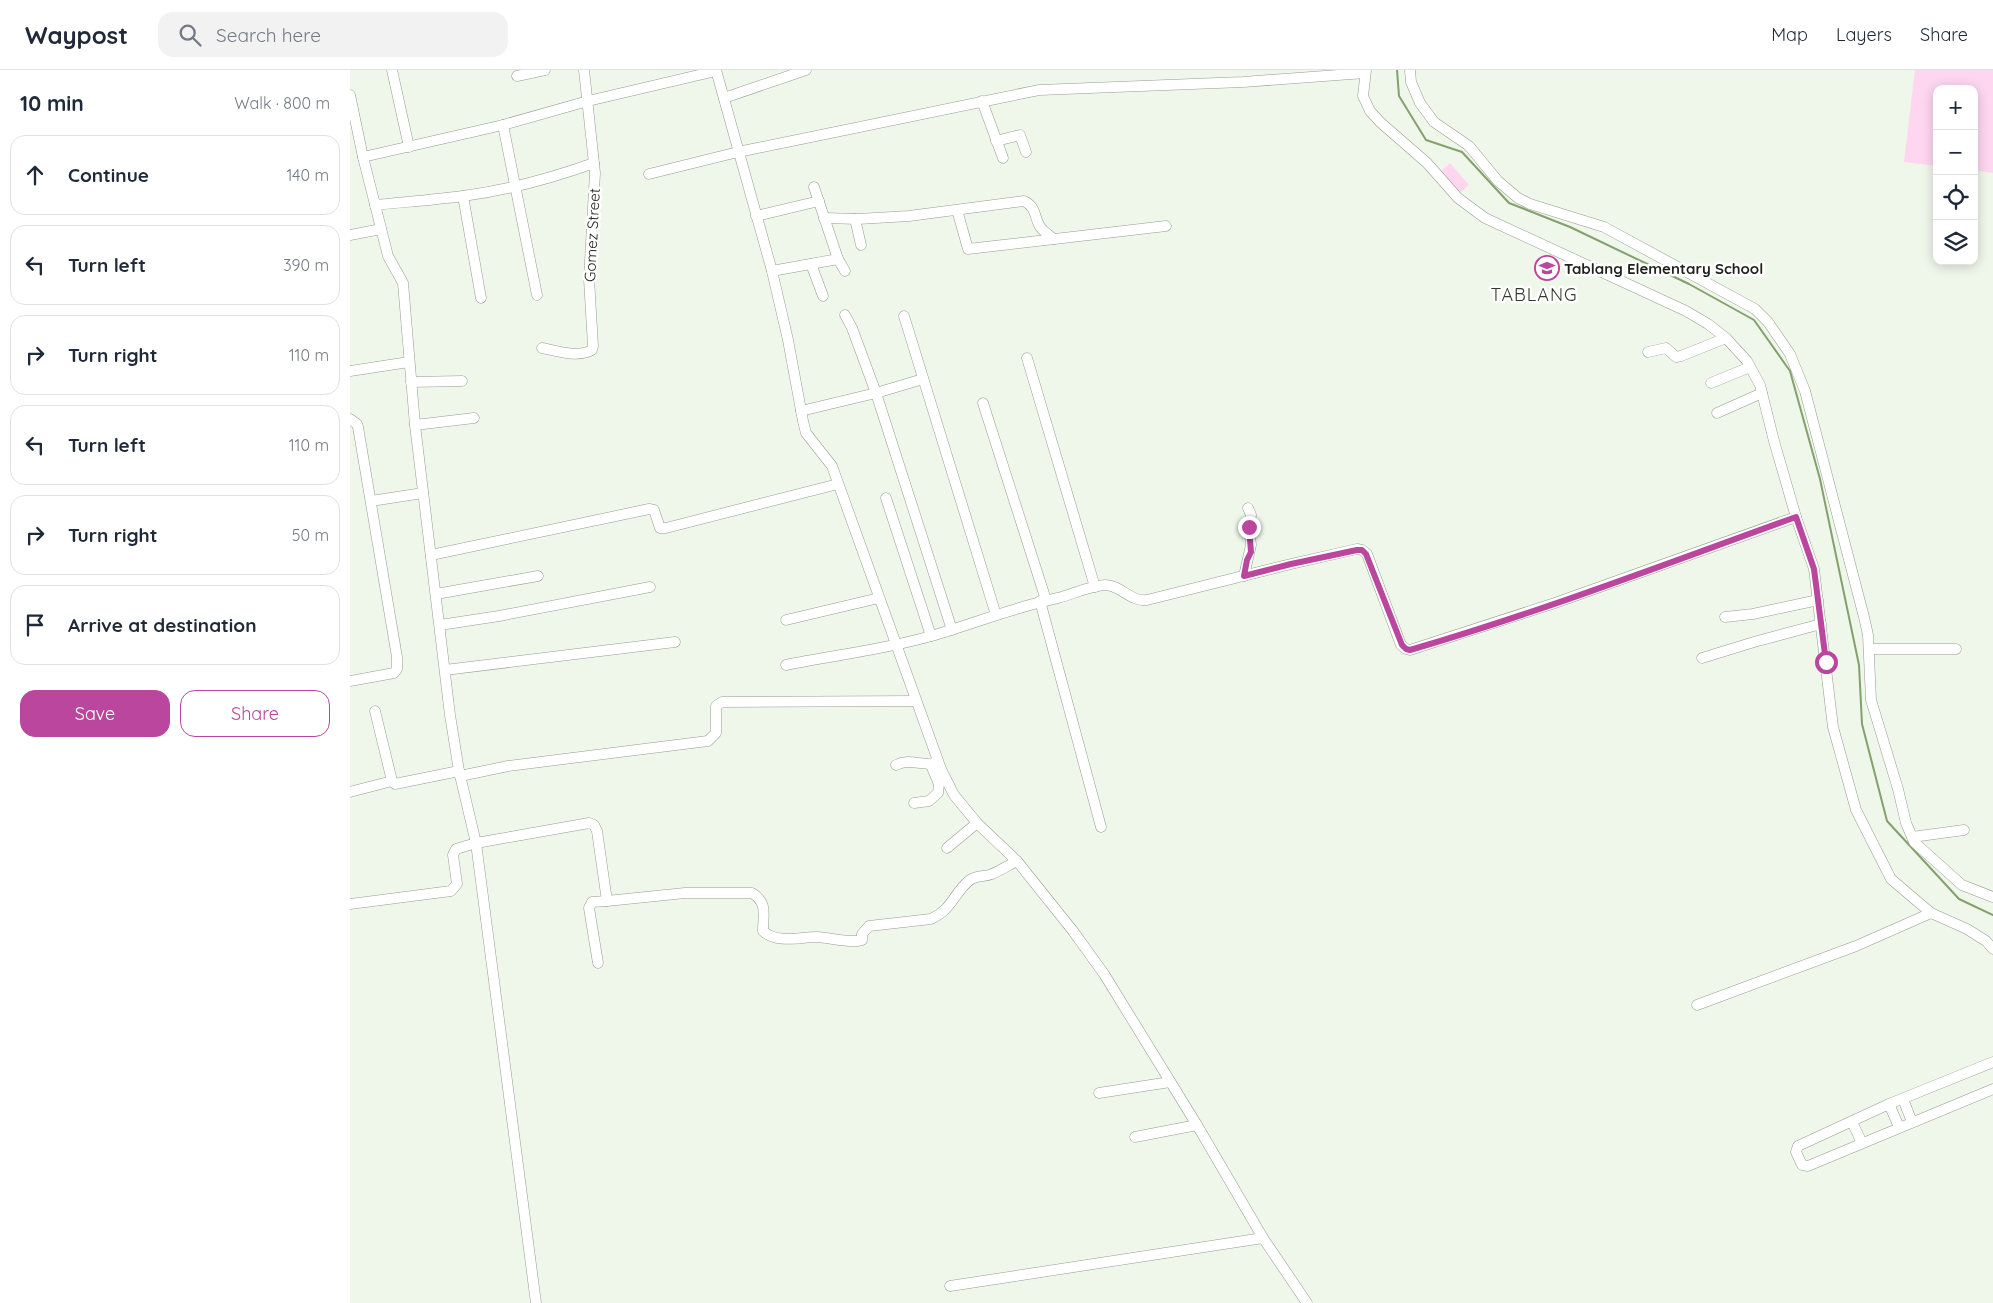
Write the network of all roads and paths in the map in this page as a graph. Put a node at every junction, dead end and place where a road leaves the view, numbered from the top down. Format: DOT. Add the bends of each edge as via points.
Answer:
graph roads {
  1 [pos="392,70"];
  2 [pos="545,70"];
  3 [pos="584,70"];
  4 [pos="806,70"];
  5 [pos="1410,70"];
  6 [pos="716,71"];
  7 [pos="1365,72"];
  8 [pos="517,76"];
  9 [pos="350,95"];
  10 [pos="724,98"];
  11 [pos="588,100"];
  12 [pos="982,101"];
  13 [pos="503,125"];
  14 [pos="996,141"];
  15 [pos="409,147"];
  16 [pos="738,152"];
  17 [pos="1026,152"];
  18 [pos="363,157"];
  19 [pos="1003,158"];
  20 [pos="594,163"];
  21 [pos="649,174"];
  22 [pos="516,187"];
  23 [pos="814,187"];
  24 [pos="464,196"];
  25 [pos="819,200"];
  26 [pos="375,205"];
  27 [pos="957,210"];
  28 [pos="756,216"];
  29 [pos="824,218"];
  30 [pos="855,219"];
  31 [pos="1166,226"];
  32 [pos="381,229"];
  33 [pos="350,235"];
  34 [pos="1054,240"];
  35 [pos="861,245"];
  36 [pos="838,259"];
  37 [pos="811,264"];
  38 [pos="772,271"];
  39 [pos="845,271"];
  40 [pos="537,295"];
  41 [pos="823,296"];
  42 [pos="481,298"];
  43 [pos="845,315"];
  44 [pos="904,316"];
  45 [pos="1726,338"];
  46 [pos="542,348"];
  47 [pos="1648,352"];
  48 [pos="1027,358"];
  49 [pos="409,362"];
  50 [pos="1750,367"];
  51 [pos="350,371"];
  52 [pos="923,379"];
  53 [pos="462,380"];
  54 [pos="410,382"];
  55 [pos="1711,383"];
  56 [pos="876,393"];
  57 [pos="1762,393"];
  58 [pos="983,403"];
  59 [pos="801,411"];
  60 [pos="1717,413"];
  61 [pos="474,418"];
  62 [pos="350,419"];
  63 [pos="415,425"];
  64 [pos="838,484"];
  65 [pos="423,493"];
  66 [pos="886,498"];
  67 [pos="371,501"];
  68 [pos="1248,508"];
  69 [pos="1796,517"];
  70 [pos="431,555"];
  71 [pos="538,576"];
  72 [pos="1244,576"];
  73 [pos="650,587"];
  74 [pos="1096,587"];
  75 [pos="436,594"];
  76 [pos="879,598"];
  77 [pos="1043,600"];
  78 [pos="1818,600"];
  79 [pos="996,615"];
  80 [pos="1725,617"];
  81 [pos="786,620"];
  82 [pos="1821,624"];
  83 [pos="440,625"];
  84 [pos="952,630"];
  85 [pos="931,636"];
  86 [pos="675,642"];
  87 [pos="896,645"];
  88 [pos="1869,649"];
  89 [pos="1956,649"];
  90 [pos="1702,658"];
  91 [pos="786,664"];
  92 [pos="445,670"];
  93 [pos="350,681"];
  94 [pos="916,701"];
  95 [pos="375,711"];
  96 [pos="935,763"];
  97 [pos="896,765"];
  98 [pos="460,773"];
  99 [pos="392,782"];
  100 [pos="350,792"];
  101 [pos="914,803"];
  102 [pos="977,823"];
  103 [pos="1102,827"];
  104 [pos="1964,830"];
  105 [pos="1912,837"];
  106 [pos="476,843"];
  107 [pos="947,848"];
  108 [pos="1017,861"];
  109 [pos="1993,897"];
  110 [pos="608,901"];
  111 [pos="350,904"];
  112 [pos="1931,913"];
  113 [pos="1993,949"];
  114 [pos="598,963"];
  115 [pos="1697,1005"];
  116 [pos="1993,1062"];
  117 [pos="1170,1082"];
  118 [pos="1993,1089"];
  119 [pos="1099,1093"];
  120 [pos="1903,1099"];
  121 [pos="1889,1104"];
  122 [pos="1852,1122"];
  123 [pos="1912,1122"];
  124 [pos="1197,1125"];
  125 [pos="1900,1128"];
  126 [pos="1135,1137"];
  127 [pos="1862,1143"];
  128 [pos="1263,1238"];
  129 [pos="950,1286"];
  130 [pos="536,1303"];
  131 [pos="1307,1303"];
  1 -- 15 [label="street"];
  2 -- 8 [label="street"];
  3 -- 11 [label="street, Gomez Street"];
  4 -- 10 [label="street"];
  5 -- 88 [label="street" via="1420,104 1434,122 1469,146 1498,181 1518,198 1604,227 1755,309 1764,318 1790,354 1805,391 1864,617"];
  6 -- 10 [label="street"];
  6 -- 11 [label="street"];
  7 -- 12 [label="street" via="1243,82 1039,90"];
  7 -- 45 [label="street" via="1363,96 1370,111 1427,163 1458,198 1485,218 1686,311"];
  9 -- 18 [label="street"];
  10 -- 16 [label="street"];
  11 -- 13 [label="street"];
  11 -- 20 [label="street, Gomez Street"];
  12 -- 14 [label="street"];
  12 -- 16 [label="street"];
  13 -- 15 [label="street"];
  13 -- 22 [label="street"];
  14 -- 17 [label="street" via="1020,135"];
  14 -- 19 [label="street"];
  15 -- 18 [label="street"];
  16 -- 21 [label="street"];
  16 -- 28 [label="street"];
  18 -- 26 [label="street"];
  20 -- 22 [label="street"];
  20 -- 46 [label="street, Gomez Street" via="589,279 592,350 567,353"];
  22 -- 24 [label="street"];
  22 -- 40 [label="street"];
  23 -- 25 [label="street"];
  24 -- 26 [label="street"];
  24 -- 42 [label="street"];
  25 -- 28 [label="street"];
  25 -- 29 [label="street"];
  26 -- 32 [label="street"];
  27 -- 30 [label="street"];
  27 -- 34 [label="street" via="1024,201 1031,205 1039,226"];
  27 -- 34 [label="street" via="968,249"];
  28 -- 38 [label="street"];
  29 -- 30 [label="street"];
  29 -- 36 [label="street"];
  30 -- 35 [label="street"];
  31 -- 34 [label="street"];
  32 -- 33 [label="street"];
  32 -- 49 [label="street" via="388,256 402,283"];
  36 -- 37 [label="street"];
  36 -- 39 [label="street"];
  37 -- 38 [label="street"];
  37 -- 41 [label="street"];
  38 -- 59 [label="street"];
  43 -- 56 [label="street"];
  44 -- 52 [label="street"];
  45 -- 47 [label="street" via="1681,356 1666,348"];
  45 -- 50 [label="street"];
  48 -- 74 [label="street"];
  49 -- 51 [label="street"];
  49 -- 54 [label="street"];
  50 -- 55 [label="street"];
  50 -- 57 [label="street"];
  52 -- 56 [label="street"];
  52 -- 79 [label="street"];
  53 -- 54 [label="street"];
  54 -- 63 [label="street"];
  56 -- 59 [label="street"];
  56 -- 84 [label="street"];
  57 -- 60 [label="street"];
  57 -- 69 [label="street"];
  58 -- 77 [label="street"];
  59 -- 64 [label="street" via="806,433 832,466"];
  61 -- 63 [label="street"];
  62 -- 67 [label="street" via="358,427"];
  63 -- 65 [label="street"];
  64 -- 70 [label="street" via="666,528 660,528 654,510 649,509"];
  64 -- 76 [label="street"];
  65 -- 67 [label="street"];
  65 -- 70 [label="street"];
  66 -- 85 [label="street"];
  67 -- 93 [label="street" via="397,669 394,673"];
  68 -- 72 [label="street" via="1251,515 1251,552"];
  69 -- 72 [label="street" via="1555,603 1410,650 1402,645 1362,550"];
  69 -- 78 [label="street" via="1814,569"];
  70 -- 75 [label="street"];
  71 -- 75 [label="street"];
  72 -- 74 [label="street" via="1141,601 1115,587"];
  73 -- 83 [label="street"];
  74 -- 77 [label="street"];
  75 -- 83 [label="street"];
  76 -- 81 [label="street"];
  76 -- 87 [label="street"];
  77 -- 79 [label="street"];
  77 -- 103 [label="street"];
  78 -- 80 [label="street"];
  78 -- 82 [label="street"];
  79 -- 84 [label="street"];
  82 -- 90 [label="street"];
  82 -- 112 [label="street" via="1833,727 1856,810 1891,879"];
  83 -- 92 [label="street"];
  84 -- 85 [label="street"];
  85 -- 87 [label="street"];
  86 -- 92 [label="street"];
  87 -- 91 [label="street"];
  87 -- 94 [label="street"];
  88 -- 89 [label="street"];
  88 -- 105 [label="street" via="1872,700"];
  92 -- 98 [label="street"];
  94 -- 96 [label="street"];
  94 -- 98 [label="street" via="722,702 716,706 716,733 708,742"];
  95 -- 99 [label="street"];
  96 -- 97 [label="street" via="904,762"];
  96 -- 101 [label="street" via="938,793 929,801"];
  96 -- 102 [label="street" via="954,795"];
  98 -- 99 [label="street"];
  98 -- 106 [label="street"];
  99 -- 100 [label="street"];
  102 -- 107 [label="street"];
  102 -- 108 [label="street"];
  104 -- 105 [label="street"];
  105 -- 109 [label="street" via="1962,885"];
  106 -- 110 [label="street" via="589,823 594,825"];
  106 -- 111 [label="street" via="454,852 457,884 451,891"];
  106 -- 130 [label="street"];
  108 -- 110 [label="street" via="968,881 940,915 931,919 868,926 862,940 857,941 768,936 763,931 764,905 752,893 685,893"];
  108 -- 117 [label="street" via="1098,967"];
  110 -- 114 [label="street" via="592,902 589,908"];
  112 -- 113 [label="street" via="1967,929"];
  112 -- 115 [label="street" via="1856,946"];
  116 -- 120 [label="street"];
  117 -- 119 [label="street"];
  117 -- 124 [label="street"];
  118 -- 123 [label="street"];
  120 -- 121 [label="street"];
  120 -- 123 [label="street"];
  121 -- 122 [label="street"];
  121 -- 125 [label="street"];
  122 -- 127 [label="street"];
  122 -- 127 [label="street" via="1798,1146 1796,1152 1800,1162 1808,1166"];
  123 -- 125 [label="street"];
  124 -- 126 [label="street"];
  124 -- 128 [label="street"];
  125 -- 127 [label="street"];
  128 -- 129 [label="street"];
  128 -- 131 [label="street"];
}
